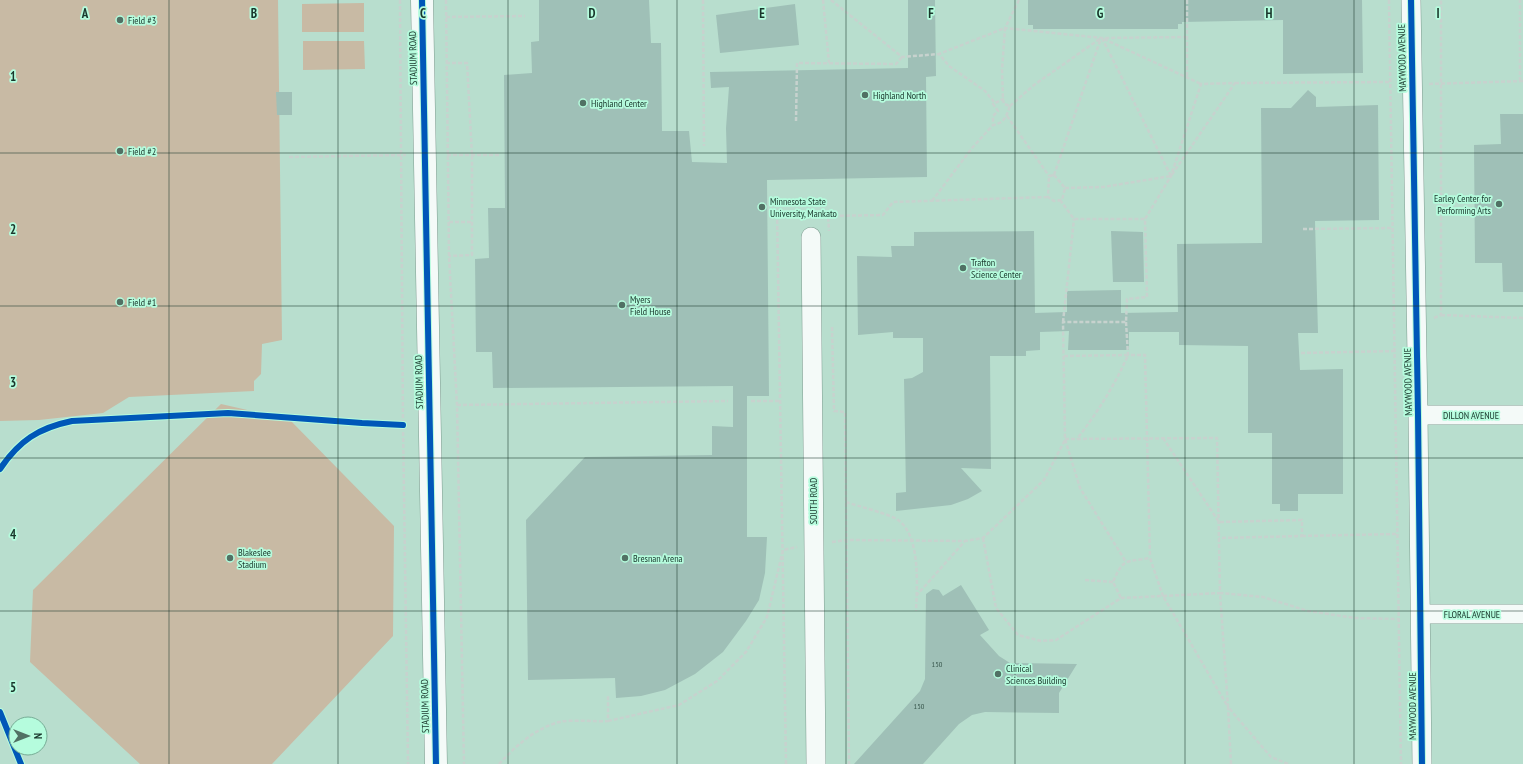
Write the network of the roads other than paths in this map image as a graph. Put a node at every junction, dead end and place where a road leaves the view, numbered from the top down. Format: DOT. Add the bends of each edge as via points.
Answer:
graph roads {
  1 [pos="422,0"];
  2 [pos="1411,0"];
  3 [pos="811,241"];
  4 [pos="1523,415"];
  5 [pos="1418,416"];
  6 [pos="1421,614"];
  7 [pos="1523,614"];
  8 [pos="436,764"];
  9 [pos="816,764"];
  10 [pos="1422,764"];
  1 -- 8 [label="street, STADIUM ROAD"];
  2 -- 5 [label="street, MAYWOOD AVENUE"];
  3 -- 9 [label="street, SOUTH ROAD"];
  4 -- 5 [label="street, DILLON AVENUE"];
  5 -- 6 [label="street, MAYWOOD AVENUE"];
  6 -- 7 [label="street, FLORAL AVENUE"];
  6 -- 10 [label="street, MAYWOOD AVENUE"];
}
